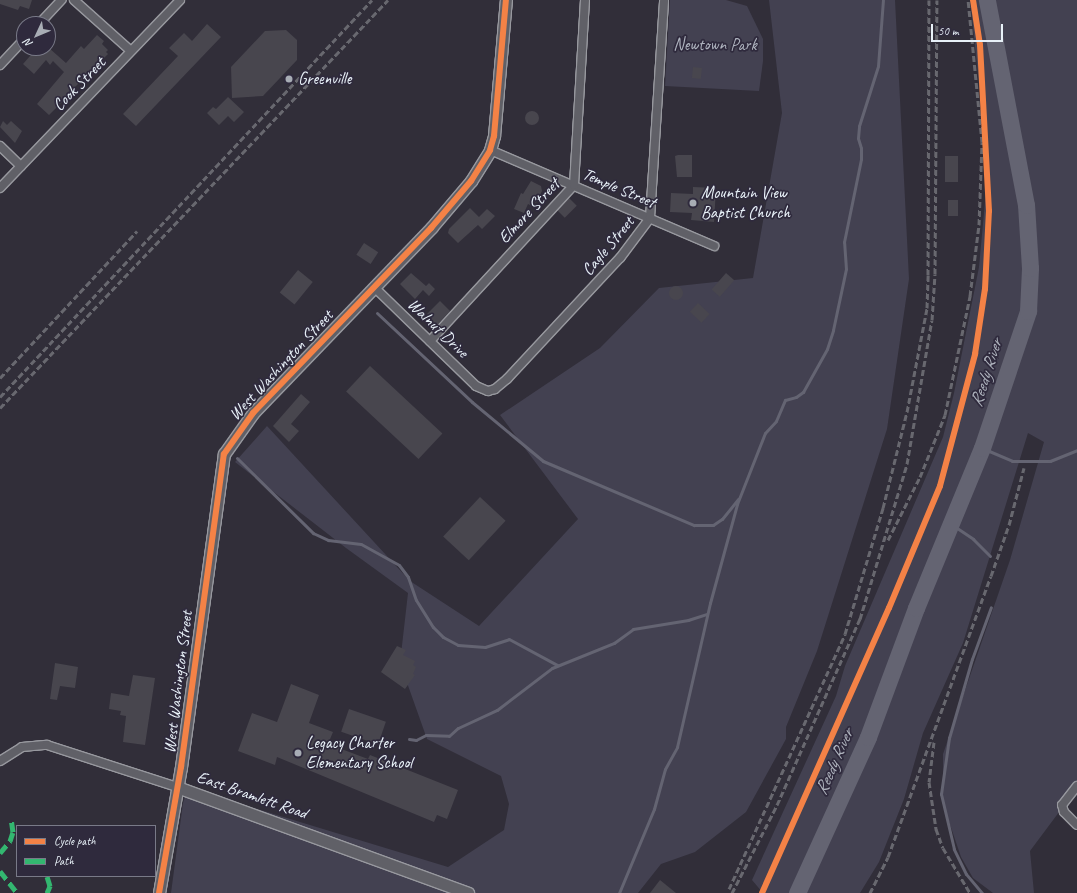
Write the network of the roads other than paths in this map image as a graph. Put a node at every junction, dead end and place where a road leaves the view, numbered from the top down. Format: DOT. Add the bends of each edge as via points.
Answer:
graph roads {
  1 [pos="61,0"];
  2 [pos="74,0"];
  3 [pos="180,0"];
  4 [pos="506,0"];
  5 [pos="585,0"];
  6 [pos="664,0"];
  7 [pos="46,16"];
  8 [pos="16,48"];
  9 [pos="131,51"];
  10 [pos="0,65"];
  11 [pos="0,146"];
  12 [pos="490,150"];
  13 [pos="21,166"];
  14 [pos="574,185"];
  15 [pos="0,188"];
  16 [pos="650,218"];
  17 [pos="714,246"];
  18 [pos="374,287"];
  19 [pos="430,341"];
  20 [pos="483,389"];
  21 [pos="0,761"];
  22 [pos="1077,786"];
  23 [pos="177,787"];
  24 [pos="1077,825"];
  25 [pos="159,893"];
  26 [pos="468,893"];
  1 -- 7 [label="street"];
  2 -- 9 [label="street"];
  3 -- 9 [label="street, Cook Street"];
  4 -- 12 [label="street, West Washington Street" via="497,117"];
  5 -- 14 [label="street, Elmore Street"];
  6 -- 16 [label="street, Cagle Street"];
  8 -- 10 [label="street"];
  9 -- 13 [label="street, Cook Street"];
  11 -- 13 [label="street"];
  12 -- 14 [label="street, Temple Street"];
  12 -- 18 [label="street, West Washington Street" via="456,201"];
  13 -- 15 [label="street, Cook Street"];
  14 -- 16 [label="street, Temple Street"];
  14 -- 19 [label="street, Elmore Street"];
  16 -- 17 [label="street, Temple Street"];
  16 -- 20 [label="street, Cagle Street" via="620,258 507,379 495,389"];
  18 -- 19 [label="street, Walnut Drive"];
  18 -- 23 [label="street, West Washington Street" via="253,412 224,454"];
  19 -- 20 [label="street, Walnut Drive" via="476,386"];
  21 -- 23 [label="street, East Bramlett Road" via="22,747 47,746"];
  22 -- 24 [label="street" via="1062,804 1064,812"];
  23 -- 25 [label="street, West Washington Street"];
  23 -- 26 [label="street, East Bramlett Road"];
}
